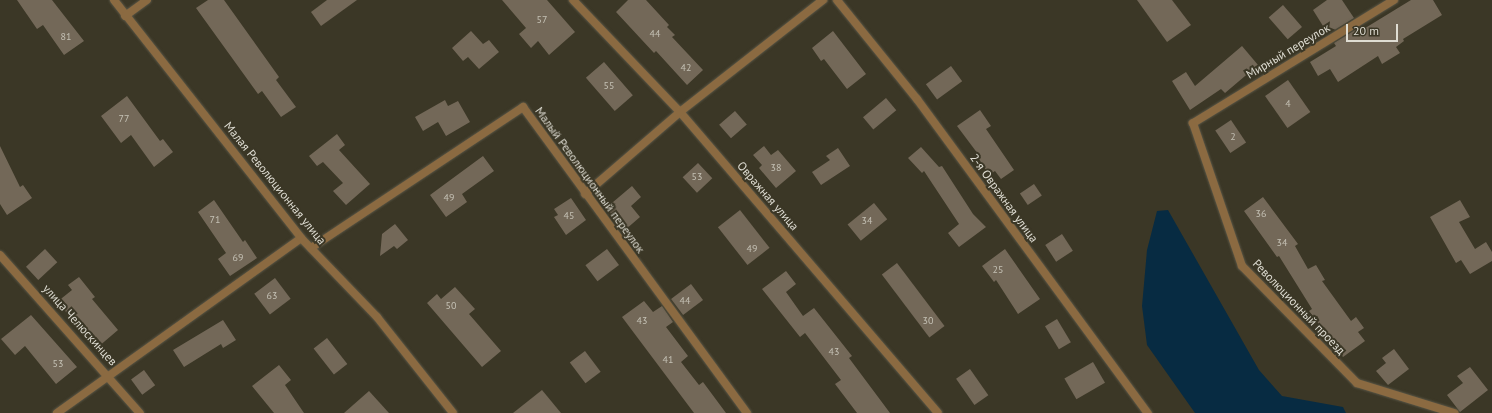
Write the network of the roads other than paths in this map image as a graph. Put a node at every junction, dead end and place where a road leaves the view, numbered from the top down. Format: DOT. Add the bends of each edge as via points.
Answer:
graph roads {
  1 [pos="114,0"];
  2 [pos="147,0"];
  3 [pos="573,0"];
  4 [pos="824,0"];
  5 [pos="837,0"];
  6 [pos="1394,0"];
  7 [pos="125,16"];
  8 [pos="680,112"];
  9 [pos="1193,123"];
  10 [pos="585,194"];
  11 [pos="301,238"];
  12 [pos="311,248"];
  13 [pos="0,255"];
  14 [pos="108,376"];
  15 [pos="57,413"];
  16 [pos="140,413"];
  17 [pos="453,413"];
  18 [pos="747,413"];
  19 [pos="938,413"];
  20 [pos="1148,413"];
  21 [pos="1454,413"];
  1 -- 7 [label="street, Малая Революционная улица"];
  2 -- 7 [label="street"];
  3 -- 8 [label="street, Овражная улица"];
  4 -- 8 [label="street"];
  5 -- 20 [label="street, 2-я Овражная улица" via="917,99"];
  6 -- 9 [label="street, Мирный переулок"];
  7 -- 11 [label="street, Малая Революционная улица"];
  8 -- 10 [label="street"];
  8 -- 19 [label="street, Овражная улица"];
  9 -- 21 [label="street, Революционный проезд" via="1242,266 1357,383"];
  10 -- 12 [label="street, Малый Революционный переулок" via="523,107"];
  10 -- 18 [label="street, Малый Революционный переулок"];
  11 -- 12 [label="street, Малая Революционная улица"];
  11 -- 14 [label="street"];
  12 -- 17 [label="street, Малая Революционная улица" via="378,317"];
  13 -- 14 [label="street, улица Челюскинцев"];
  14 -- 15 [label="street"];
  14 -- 16 [label="street, улица Челюскинцев"];
}
